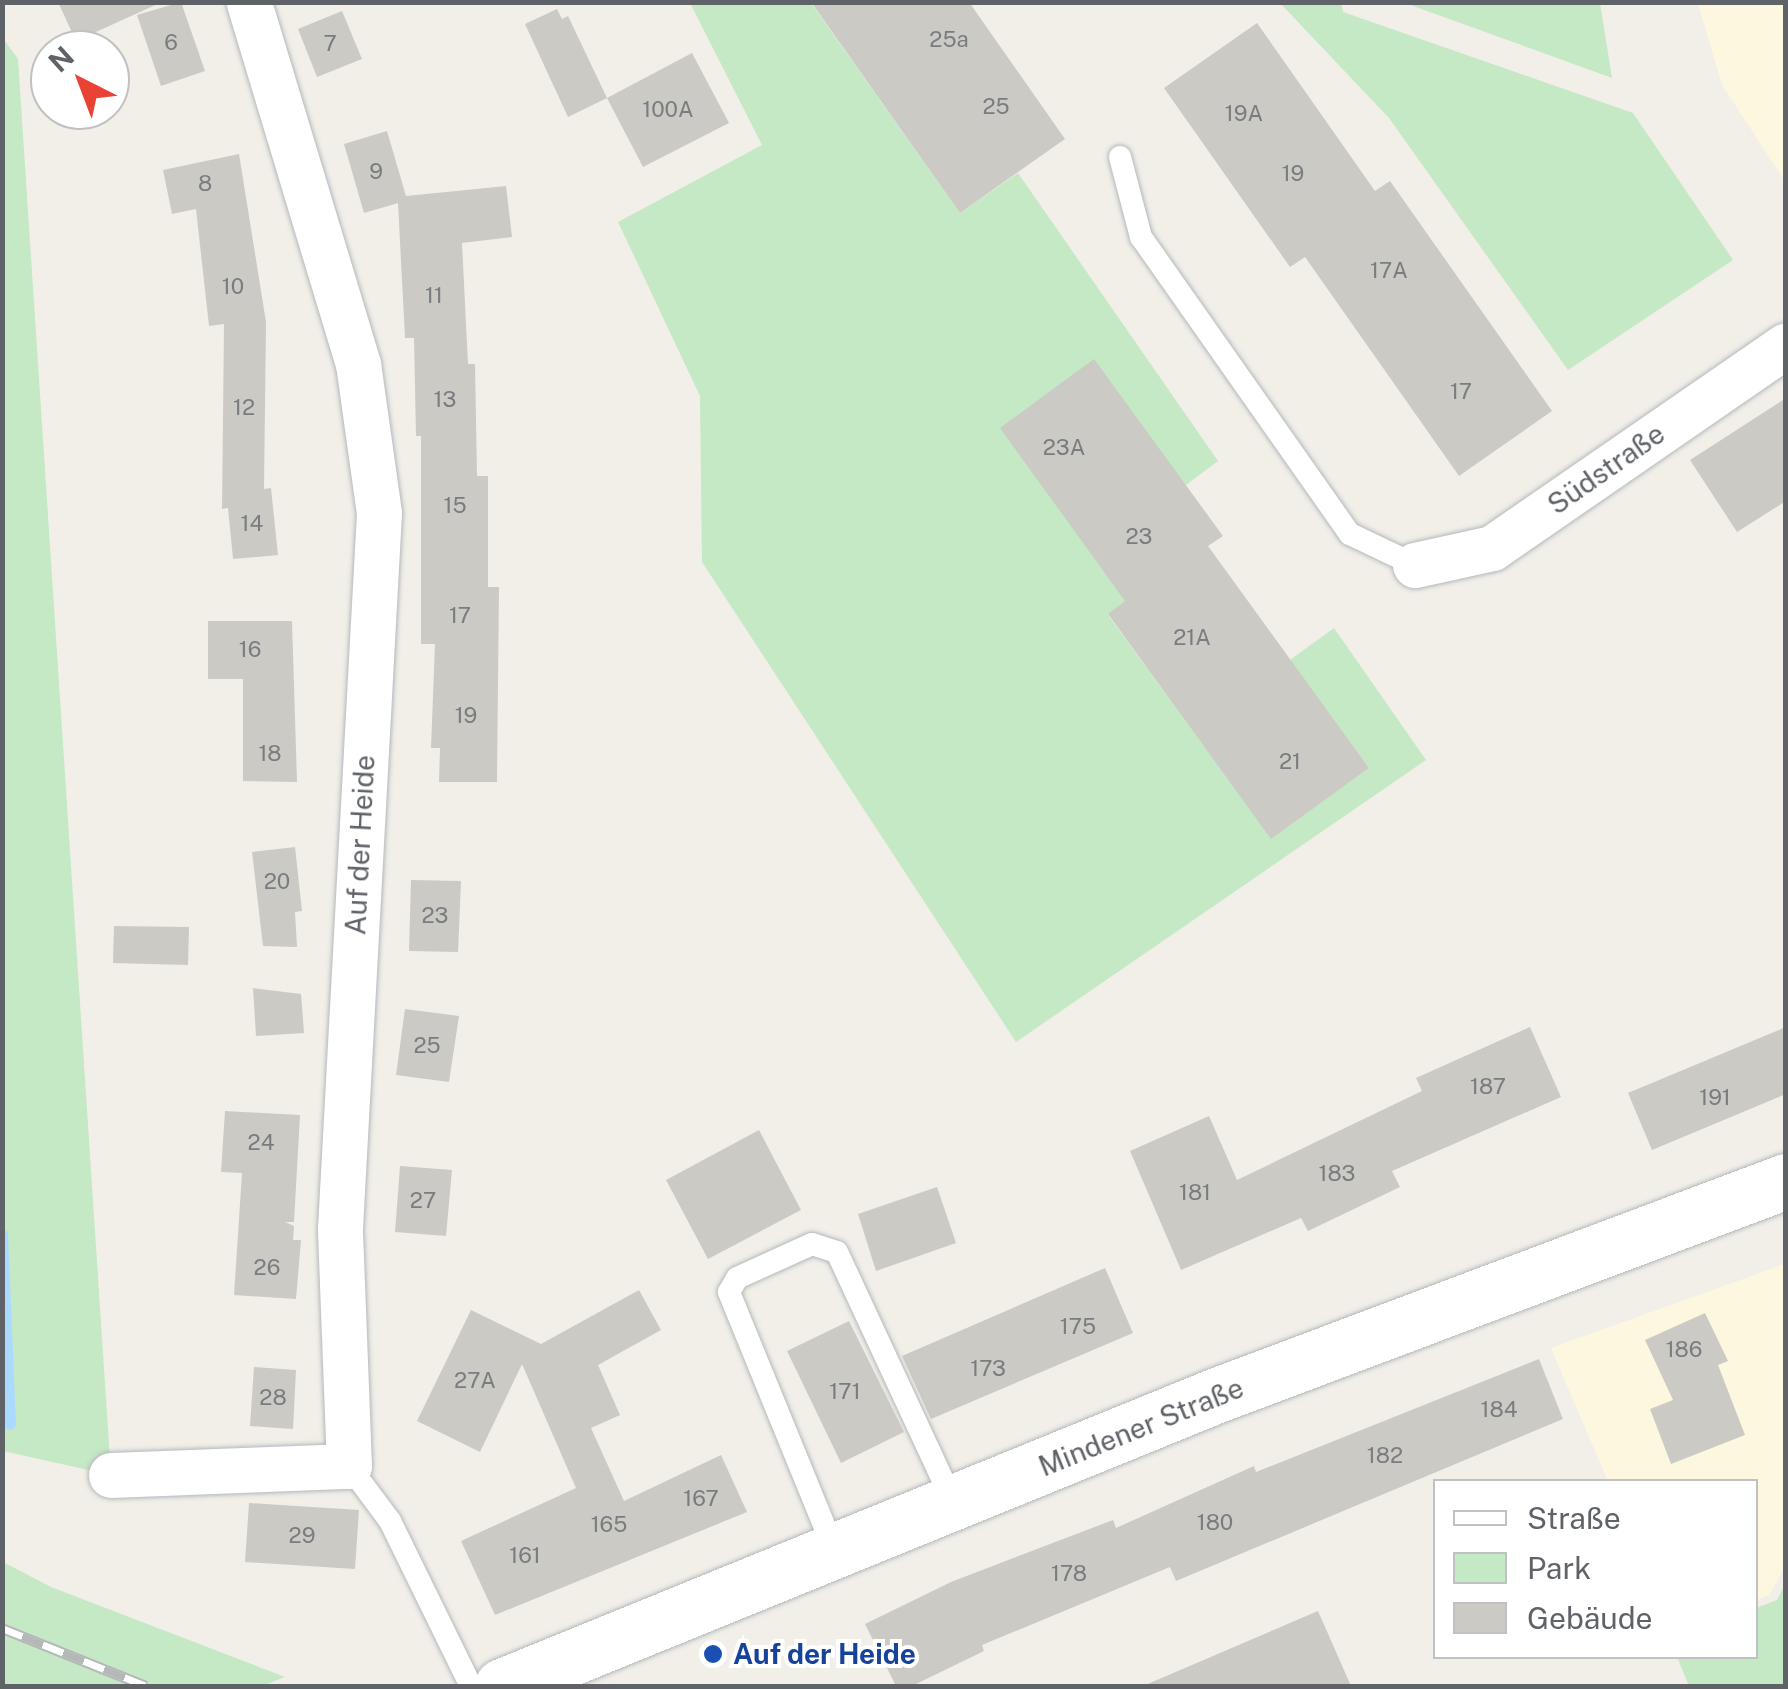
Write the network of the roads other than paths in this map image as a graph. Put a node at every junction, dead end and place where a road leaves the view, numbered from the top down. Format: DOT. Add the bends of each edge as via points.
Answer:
graph roads {
  1 [pos="249,2"];
  2 [pos="1120,157"];
  3 [pos="1786,345"];
  4 [pos="1415,565"];
  5 [pos="1786,1181"];
  6 [pos="349,1466"];
  7 [pos="112,1475"];
  8 [pos="953,1504"];
  9 [pos="834,1552"];
  10 [pos="471,1686"];
  11 [pos="502,1686"];
  1 -- 6 [label="street, Auf der Heide" via="358,364 378,513 340,1228"];
  2 -- 4 [label="lane" via="1141,238 1350,534"];
  3 -- 4 [label="street, Südstraße" via="1492,548"];
  5 -- 8 [label="main road, Mindener Straße" via="1499,1285"];
  6 -- 7 [label="street" via="329,1472"];
  6 -- 10 [label="lane" via="390,1521"];
  8 -- 9 [label="main road, Mindener Straße"];
  8 -- 9 [label="lane" via="837,1252 812,1244 737,1278 729,1292"];
  9 -- 11 [label="main road, Mindener Straße"];
}
